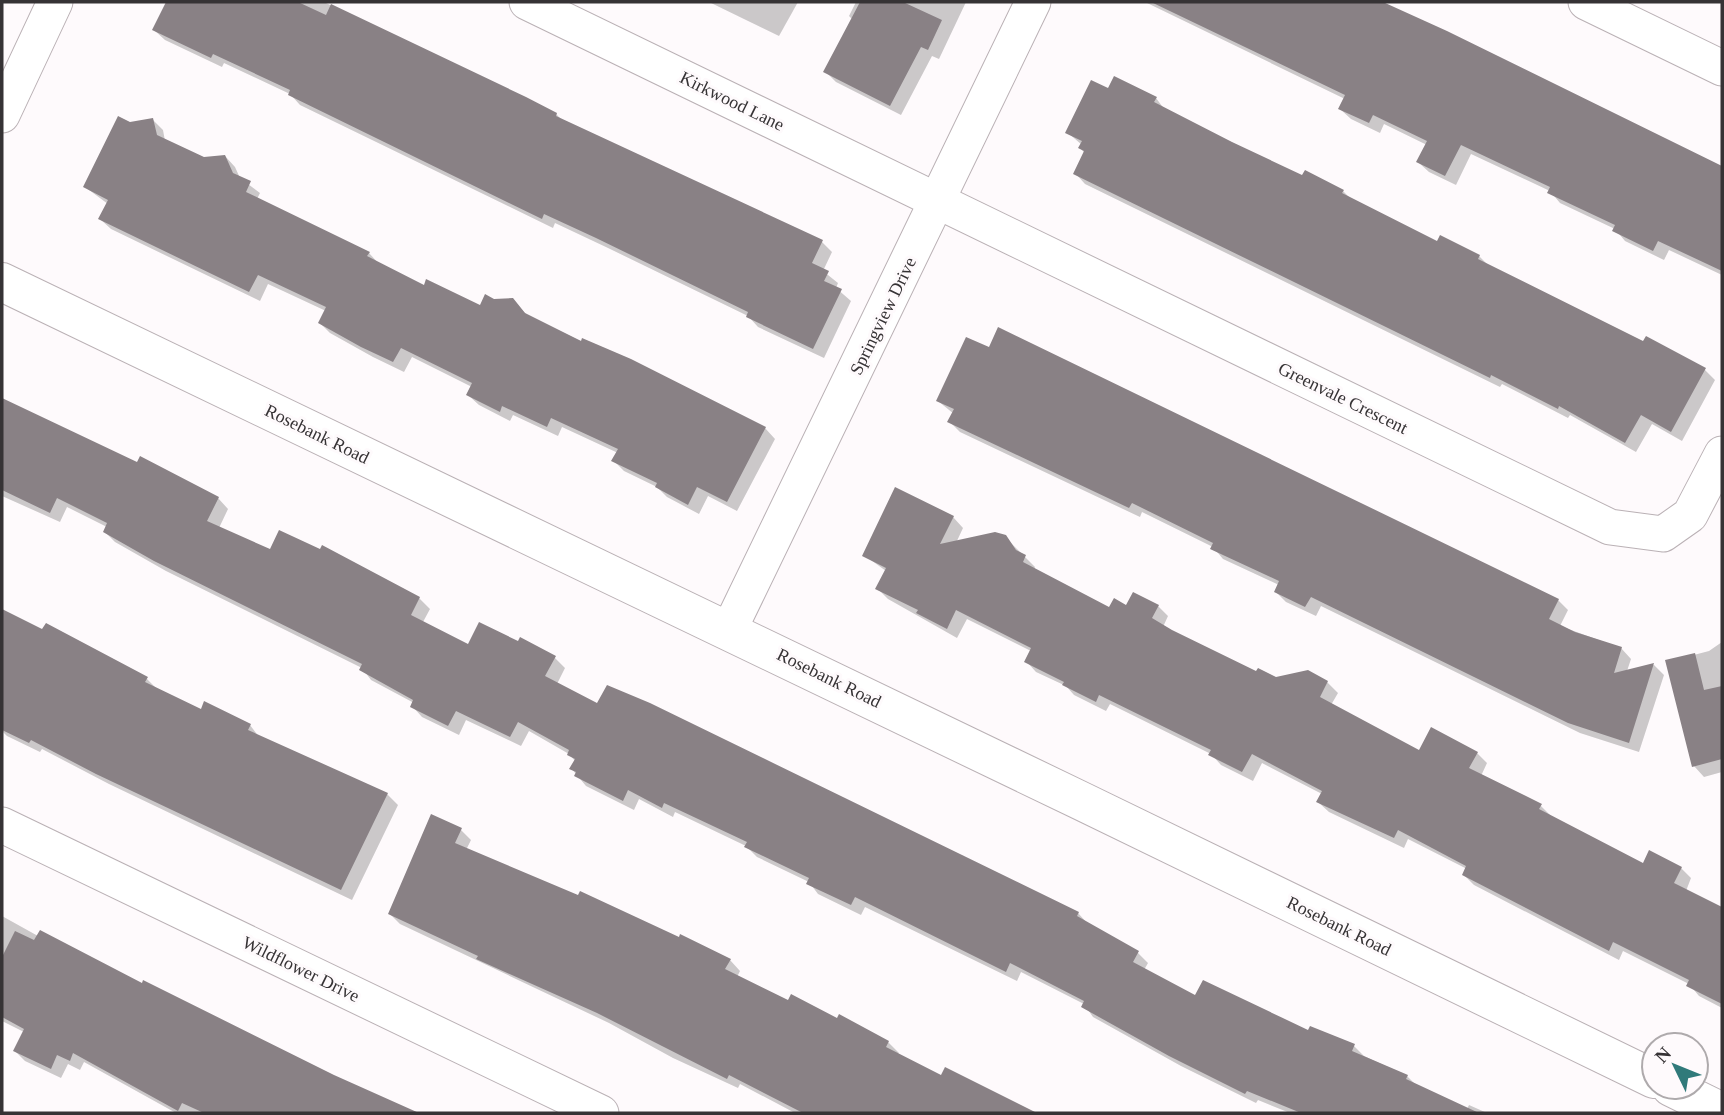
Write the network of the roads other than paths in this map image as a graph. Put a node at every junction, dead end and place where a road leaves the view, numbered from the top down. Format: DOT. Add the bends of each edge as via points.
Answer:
graph roads {
  1 [pos="55,2"];
  2 [pos="527,2"];
  3 [pos="1033,2"];
  4 [pos="1586,2"];
  5 [pos="1722,68"];
  6 [pos="2,115"];
  7 [pos="936,201"];
  8 [pos="2,282"];
  9 [pos="1722,454"];
  10 [pos="729,629"];
  11 [pos="2,825"];
  12 [pos="1640,1072"];
  13 [pos="1700,1101"];
  14 [pos="1722,1112"];
  15 [pos="601,1113"];
  1 -- 6 [label="street"];
  2 -- 7 [label="street, Kirkwood Lane"];
  3 -- 7 [label="street, Springview Drive"];
  4 -- 5 [label="street"];
  7 -- 9 [label="street, Greenvale Crescent" via="1610,527 1664,534 1690,515"];
  7 -- 10 [label="street, Springview Drive"];
  8 -- 10 [label="street, Rosebank Road"];
  10 -- 12 [label="street, Rosebank Road"];
  11 -- 15 [label="street, Wildflower Drive"];
  13 -- 14 [label="street"];
}
